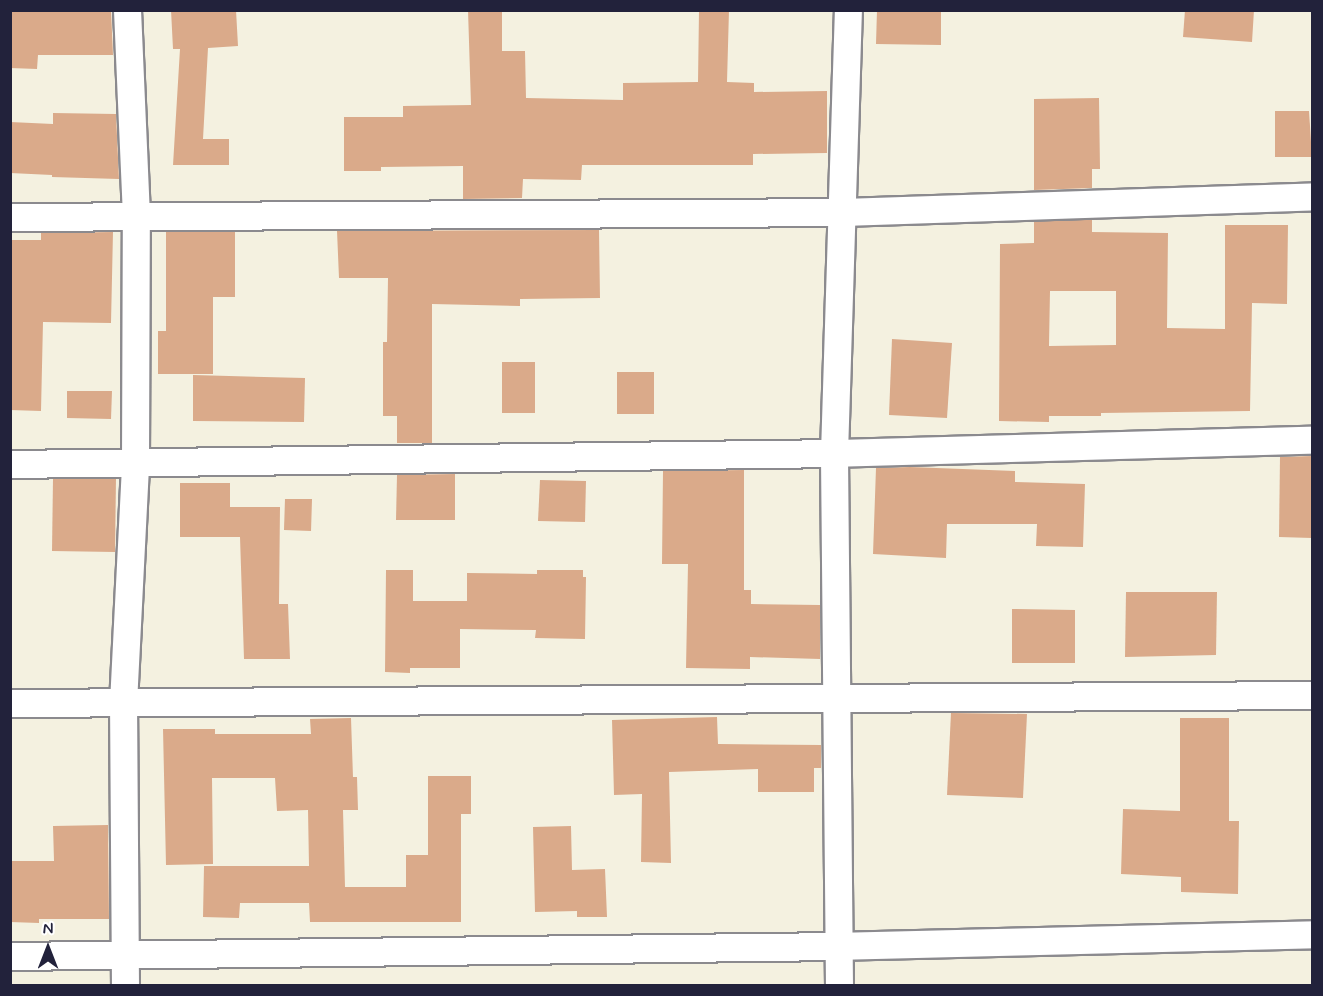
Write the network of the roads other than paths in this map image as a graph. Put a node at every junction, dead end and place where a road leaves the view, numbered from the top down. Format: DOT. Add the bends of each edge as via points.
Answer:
graph roads {
  1 [pos="127,10"];
  2 [pos="848,10"];
  3 [pos="1312,196"];
  4 [pos="841,212"];
  5 [pos="136,216"];
  6 [pos="10,217"];
  7 [pos="1312,440"];
  8 [pos="834,453"];
  9 [pos="135,463"];
  10 [pos="10,464"];
  11 [pos="1312,695"];
  12 [pos="835,697"];
  13 [pos="10,703"];
  14 [pos="123,703"];
  15 [pos="1312,934"];
  16 [pos="837,946"];
  17 [pos="10,956"];
  18 [pos="124,956"];
  19 [pos="124,986"];
  20 [pos="839,986"];
  1 -- 5 [label="street"];
  2 -- 4 [label="street"];
  3 -- 4 [label="street"];
  4 -- 5 [label="street"];
  4 -- 8 [label="street"];
  5 -- 6 [label="street"];
  5 -- 9 [label="street"];
  7 -- 8 [label="street"];
  8 -- 9 [label="street"];
  8 -- 12 [label="street"];
  9 -- 10 [label="street"];
  9 -- 14 [label="street"];
  11 -- 12 [label="street"];
  12 -- 14 [label="street"];
  12 -- 16 [label="street"];
  13 -- 14 [label="street"];
  14 -- 18 [label="street"];
  15 -- 16 [label="street"];
  16 -- 18 [label="street"];
  16 -- 20 [label="street"];
  17 -- 18 [label="street"];
  18 -- 19 [label="street"];
}
